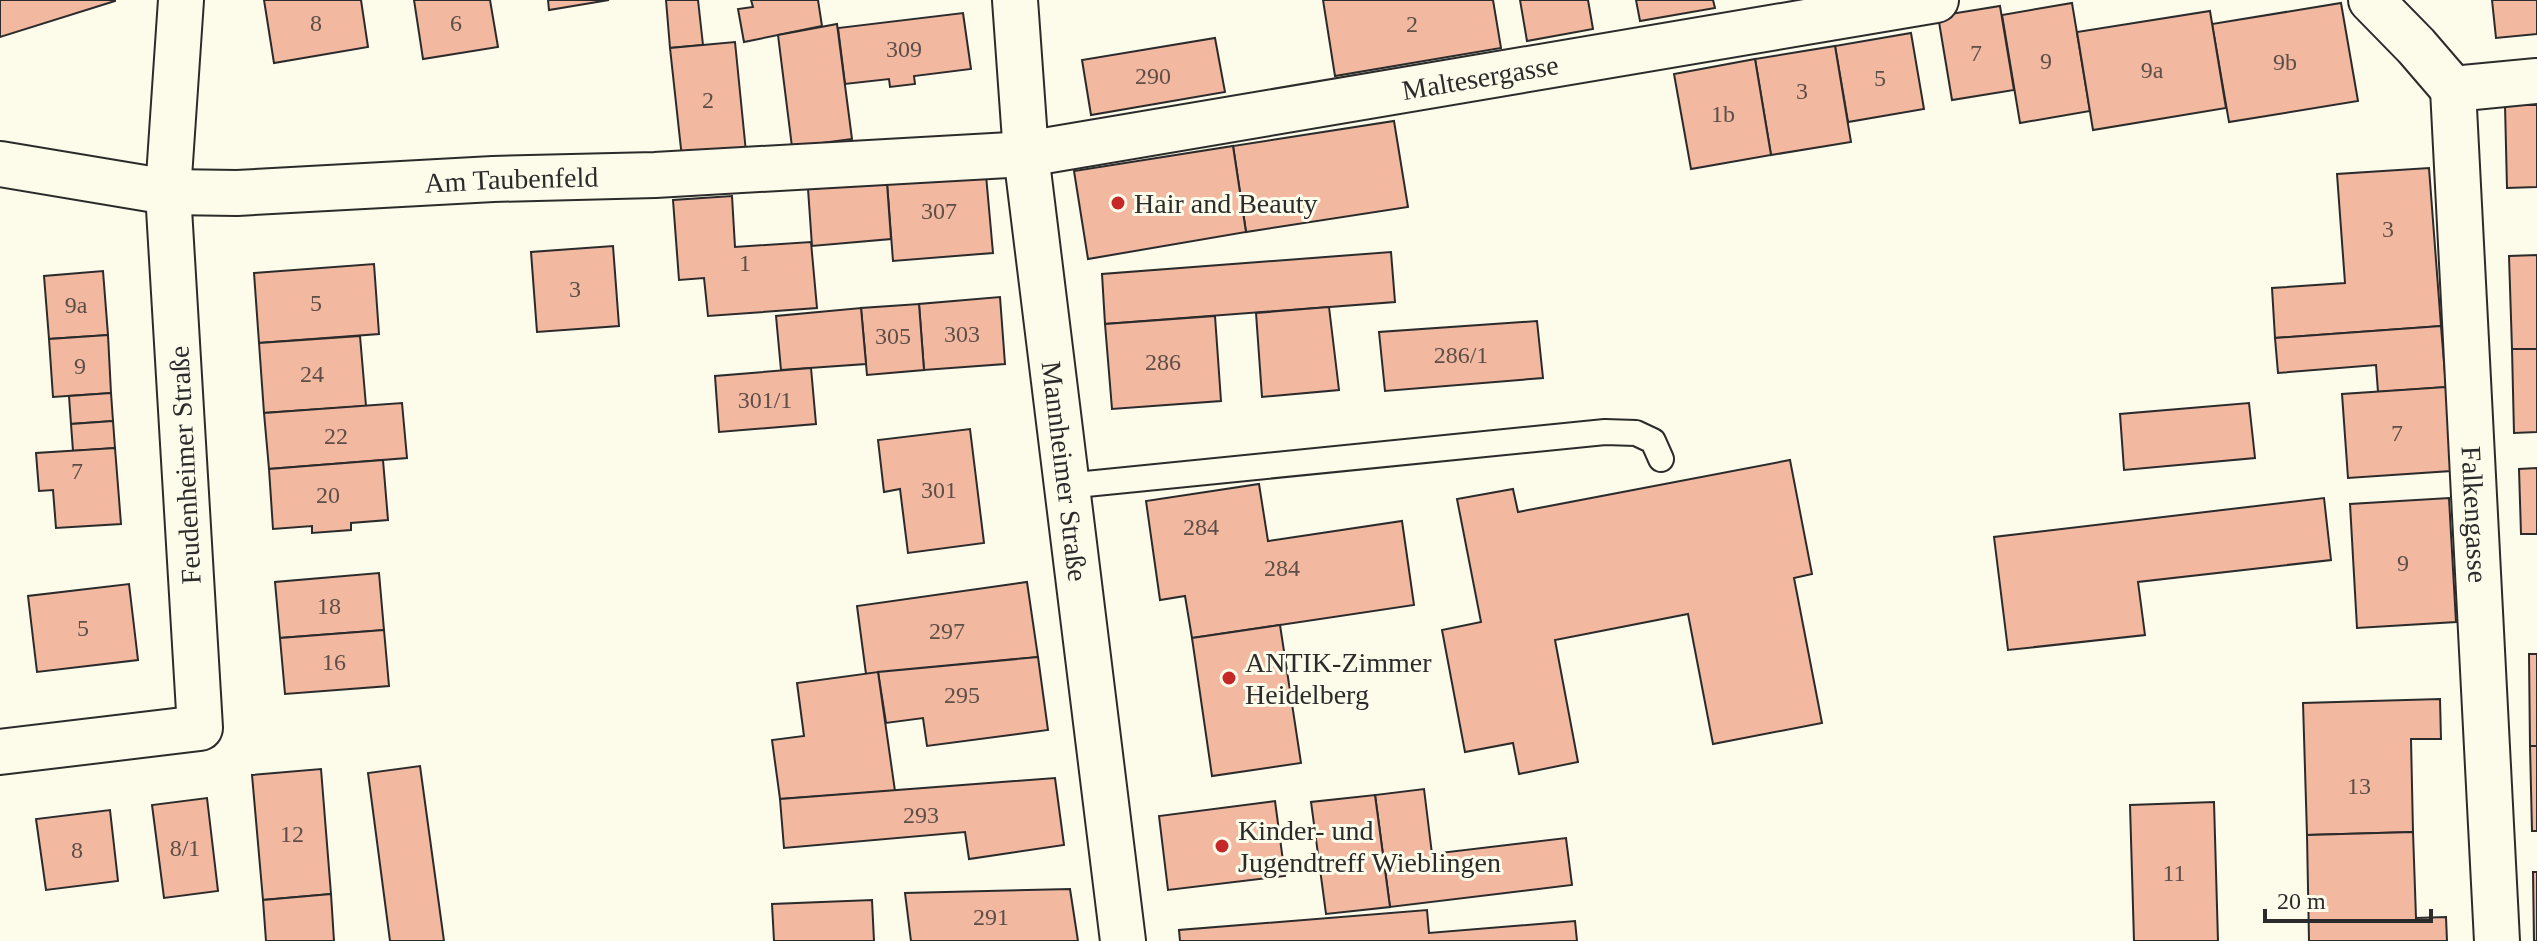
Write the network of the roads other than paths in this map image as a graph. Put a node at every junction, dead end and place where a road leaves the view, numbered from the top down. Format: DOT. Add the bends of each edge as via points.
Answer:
graph roads {
  1 [pos="181,0"];
  2 [pos="1015,0"];
  3 [pos="1936,0"];
  4 [pos="2371,0"];
  5 [pos="2537,81"];
  6 [pos="2453,89"];
  7 [pos="1026,154"];
  8 [pos="0,164"];
  9 [pos="168,192"];
  10 [pos="1661,459"];
  11 [pos="1066,486"];
  12 [pos="0,752"];
  13 [pos="1123,941"];
  14 [pos="2497,941"];
  1 -- 9 [label="street, Feudenheimer Straße"];
  2 -- 7 [label="street, Mannheimer Straße"];
  3 -- 7 [label="street, Maltesergasse"];
  4 -- 6 [label="street"];
  5 -- 6 [label="street"];
  6 -- 14 [label="street, Falkengasse"];
  7 -- 9 [label="street, Am Taubenfeld" via="655,175"];
  7 -- 11 [label="street, Mannheimer Straße"];
  8 -- 9 [label="street, Am Taubenfeld"];
  9 -- 12 [label="street, Feudenheimer Straße" via="200,728"];
  10 -- 11 [label="lane" via="1653,441 1636,433 1605,432"];
  11 -- 13 [label="street, Mannheimer Straße"];
}
